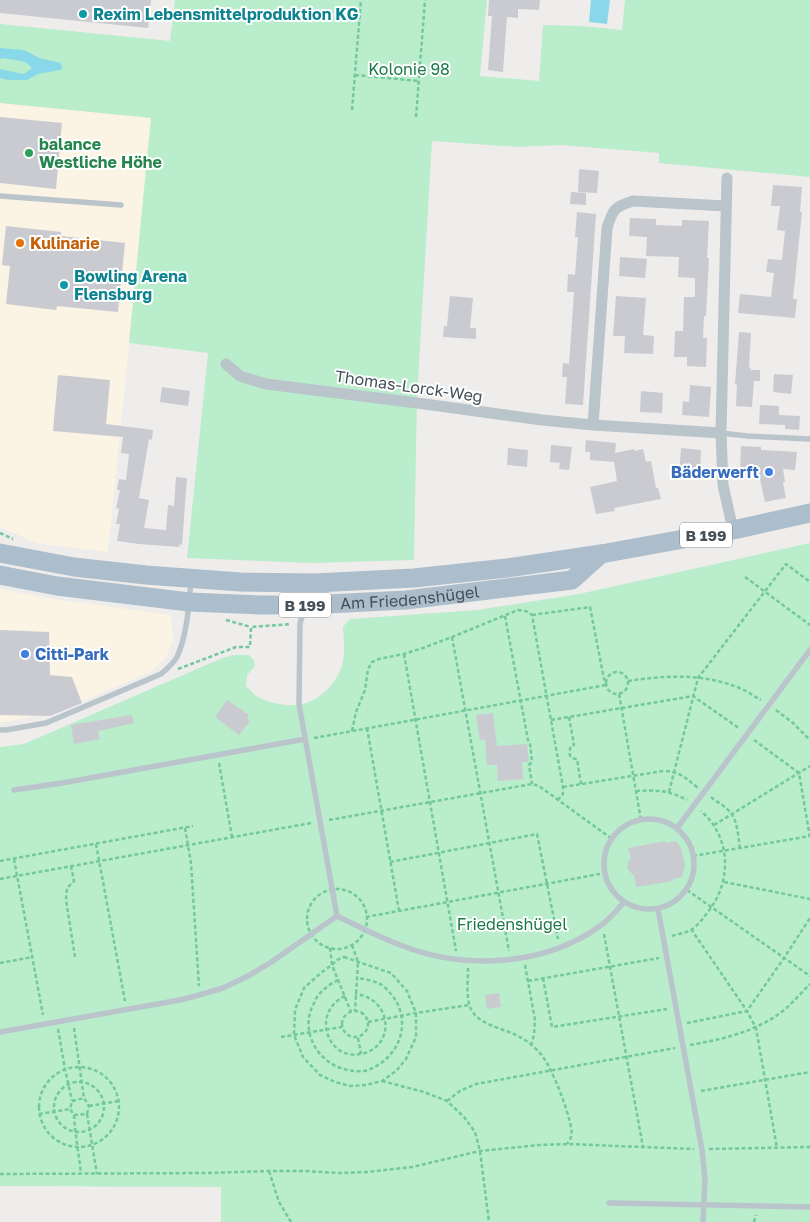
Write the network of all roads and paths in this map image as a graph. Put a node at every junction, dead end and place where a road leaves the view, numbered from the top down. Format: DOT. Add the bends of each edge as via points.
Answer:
graph roads {
  1 [pos="361,0"];
  2 [pos="425,0"];
  3 [pos="355,75"];
  4 [pos="419,81"];
  5 [pos="352,110"];
  6 [pos="416,117"];
  7 [pos="727,178"];
  8 [pos="0,196"];
  9 [pos="121,205"];
  10 [pos="726,206"];
  11 [pos="226,364"];
  12 [pos="593,425"];
  13 [pos="722,433"];
  14 [pos="810,439"];
  15 [pos="810,513"];
  16 [pos="733,530"];
  17 [pos="0,553"];
  18 [pos="601,554"];
  19 [pos="0,575"];
  20 [pos="745,577"];
  21 [pos="191,579"];
  22 [pos="810,582"];
  23 [pos="315,583"];
  24 [pos="765,591"];
  25 [pos="190,602"];
  26 [pos="307,605"];
  27 [pos="532,614"];
  28 [pos="505,616"];
  29 [pos="300,623"];
  30 [pos="810,625"];
  31 [pos="452,637"];
  32 [pos="810,650"];
  33 [pos="404,654"];
  34 [pos="170,668"];
  35 [pos="698,678"];
  36 [pos="606,681"];
  37 [pos="628,681"];
  38 [pos="606,685"];
  39 [pos="619,694"];
  40 [pos="547,696"];
  41 [pos="693,696"];
  42 [pos="520,700"];
  43 [pos="769,705"];
  44 [pos="621,708"];
  45 [pos="465,710"];
  46 [pos="569,717"];
  47 [pos="415,719"];
  48 [pos="551,720"];
  49 [pos="367,728"];
  50 [pos="0,730"];
  51 [pos="352,731"];
  52 [pos="747,734"];
  53 [pos="305,739"];
  54 [pos="810,740"];
  55 [pos="218,755"];
  56 [pos="810,766"];
  57 [pos="674,772"];
  58 [pos="799,773"];
  59 [pos="633,775"];
  60 [pos="532,784"];
  61 [pos="581,784"];
  62 [pos="563,787"];
  63 [pos="14,790"];
  64 [pos="636,791"];
  65 [pos="668,792"];
  66 [pos="704,792"];
  67 [pos="558,800"];
  68 [pos="694,805"];
  69 [pos="732,814"];
  70 [pos="642,820"];
  71 [pos="714,825"];
  72 [pos="192,826"];
  73 [pos="185,827"];
  74 [pos="677,828"];
  75 [pos="232,837"];
  76 [pos="810,837"];
  77 [pos="96,843"];
  78 [pos="489,843"];
  79 [pos="740,848"];
  80 [pos="724,851"];
  81 [pos="439,852"];
  82 [pos="693,856"];
  83 [pos="14,858"];
  84 [pos="0,861"];
  85 [pos="390,862"];
  86 [pos="71,866"];
  87 [pos="605,873"];
  88 [pos="724,882"];
  89 [pos="547,884"];
  90 [pos="686,890"];
  91 [pos="498,893"];
  92 [pos="810,899"];
  93 [pos="448,902"];
  94 [pos="624,902"];
  95 [pos="712,907"];
  96 [pos="658,908"];
  97 [pos="399,911"];
  98 [pos="336,916"];
  99 [pos="366,917"];
  100 [pos="810,918"];
  101 [pos="601,926"];
  102 [pos="692,930"];
  103 [pos="663,938"];
  104 [pos="352,945"];
  105 [pos="330,948"];
  106 [pos="560,948"];
  107 [pos="32,957"];
  108 [pos="75,957"];
  109 [pos="667,957"];
  110 [pos="523,958"];
  111 [pos="784,958"];
  112 [pos="458,960"];
  113 [pos="468,960"];
  114 [pos="510,960"];
  115 [pos="358,962"];
  116 [pos="0,963"];
  117 [pos="332,965"];
  118 [pos="611,966"];
  119 [pos="810,976"];
  120 [pos="357,978"];
  121 [pos="543,978"];
  122 [pos="338,980"];
  123 [pos="528,980"];
  124 [pos="810,984"];
  125 [pos="356,994"];
  126 [pos="199,995"];
  127 [pos="345,996"];
  128 [pos="470,1005"];
  129 [pos="676,1007"];
  130 [pos="126,1009"];
  131 [pos="746,1011"];
  132 [pos="353,1012"];
  133 [pos="416,1013"];
  134 [pos="402,1016"];
  135 [pos="620,1016"];
  136 [pos="73,1019"];
  137 [pos="385,1019"];
  138 [pos="57,1022"];
  139 [pos="368,1022"];
  140 [pos="45,1024"];
  141 [pos="679,1024"];
  142 [pos="342,1027"];
  143 [pos="756,1028"];
  144 [pos="326,1030"];
  145 [pos="0,1032"];
  146 [pos="309,1032"];
  147 [pos="294,1035"];
  148 [pos="281,1037"];
  149 [pos="358,1038"];
  150 [pos="531,1045"];
  151 [pos="683,1047"];
  152 [pos="361,1054"];
  153 [pos="627,1057"];
  154 [pos="79,1066"];
  155 [pos="64,1069"];
  156 [pos="551,1070"];
  157 [pos="810,1072"];
  158 [pos="765,1080"];
  159 [pos="382,1081"];
  160 [pos="82,1082"];
  161 [pos="68,1085"];
  162 [pos="692,1093"];
  163 [pos="84,1098"];
  164 [pos="447,1100"];
  165 [pos="72,1101"];
  166 [pos="119,1101"];
  167 [pos="103,1103"];
  168 [pos="89,1106"];
  169 [pos="70,1108"];
  170 [pos="54,1111"];
  171 [pos="39,1114"];
  172 [pos="87,1114"];
  173 [pos="74,1115"];
  174 [pos="90,1129"];
  175 [pos="75,1132"];
  176 [pos="92,1144"];
  177 [pos="567,1144"];
  178 [pos="78,1147"];
  179 [pos="643,1147"];
  180 [pos="810,1147"];
  181 [pos="777,1148"];
  182 [pos="702,1150"];
  183 [pos="480,1151"];
  184 [pos="268,1171"];
  185 [pos="0,1174"];
  186 [pos="81,1174"];
  187 [pos="97,1174"];
  188 [pos="609,1203"];
  189 [pos="704,1205"];
  190 [pos="810,1207"];
  191 [pos="291,1222"];
  192 [pos="489,1222"];
  193 [pos="703,1222"];
  1 -- 3 [label="path"];
  2 -- 4 [label="path"];
  3 -- 4 [label="path"];
  3 -- 5 [label="path"];
  4 -- 6 [label="path"];
  7 -- 10 [label="street"];
  8 -- 9 [label="lane"];
  10 -- 12 [label="street" via="633,201 619,205 612,214 607,228"];
  10 -- 13 [label="street"];
  11 -- 12 [label="street, Thomas-Lorck-Weg" via="240,376 266,384"];
  12 -- 13 [label="street, Thomas-Lorck-Weg"];
  13 -- 14 [label="lane"];
  13 -- 16 [label="street" via="723,485"];
  15 -- 16 [label="main road, Am Friedenshügel / B 199"];
  16 -- 18 [label="main road, Am Friedenshügel / B 199"];
  17 -- 21 [label="main road, Am Friedenshügel / B 199" via="74,568"];
  18 -- 23 [label="main road, Am Friedenshügel / B 199" via="414,578"];
  18 -- 26 [label="main road, Am Friedenshügel / B 199" via="572,580 406,600"];
  19 -- 25 [label="main road, Am Friedenshügel / B 199" via="57,586"];
  20 -- 24 [label="path"];
  21 -- 23 [label="main road, Am Friedenshügel / B 199"];
  21 -- 25 [label="lane"];
  22 -- 24 [label="path" via="786,564"];
  23 -- 26 [label="lane"];
  24 -- 30 [label="path"];
  24 -- 35 [label="path"];
  25 -- 26 [label="main road, Am Friedenshügel / B 199"];
  25 -- 34 [label="lane" via="180,647"];
  26 -- 29 [label="lane"];
  27 -- 28 [label="path" via="518,610"];
  27 -- 36 [label="path" via="590,607"];
  27 -- 40 [label="path"];
  28 -- 31 [label="path"];
  28 -- 42 [label="path"];
  29 -- 34 [label="path" via="251,626 250,647 236,647 180,670"];
  29 -- 53 [label="lane" via="299,704"];
  31 -- 33 [label="path"];
  31 -- 45 [label="path"];
  32 -- 43 [label="lane"];
  33 -- 47 [label="path"];
  33 -- 51 [label="path" via="372,662"];
  34 -- 50 [label="lane" via="46,723"];
  35 -- 37 [label="path" via="670,676"];
  35 -- 41 [label="path"];
  35 -- 43 [label="path" via="743,690"];
  36 -- 37 [label="path" via="611,674 619,672"];
  36 -- 38 [label="path"];
  37 -- 39 [label="path" via="626,689"];
  38 -- 39 [label="path" via="611,692"];
  38 -- 40 [label="path"];
  39 -- 44 [label="path"];
  40 -- 42 [label="path"];
  40 -- 48 [label="path"];
  41 -- 44 [label="path"];
  41 -- 52 [label="path"];
  41 -- 57 [label="path"];
  42 -- 45 [label="path"];
  42 -- 60 [label="path" via="530,743"];
  43 -- 52 [label="lane"];
  43 -- 54 [label="path"];
  44 -- 46 [label="path"];
  44 -- 59 [label="path"];
  45 -- 47 [label="path"];
  45 -- 78 [label="path"];
  46 -- 48 [label="path"];
  46 -- 61 [label="path" via="574,745 569,752 577,759"];
  47 -- 49 [label="path"];
  47 -- 81 [label="path"];
  48 -- 62 [label="path"];
  49 -- 51 [label="path"];
  49 -- 85 [label="path"];
  51 -- 53 [label="path"];
  52 -- 58 [label="path"];
  52 -- 66 [label="lane"];
  53 -- 55 [label="lane"];
  53 -- 98 [label="lane"];
  55 -- 63 [label="lane"];
  55 -- 75 [label="path"];
  56 -- 58 [label="path"];
  57 -- 59 [label="path"];
  57 -- 65 [label="path"];
  57 -- 66 [label="path"];
  58 -- 69 [label="path"];
  58 -- 76 [label="path"];
  59 -- 61 [label="path"];
  59 -- 64 [label="path"];
  61 -- 62 [label="path"];
  62 -- 67 [label="path" via="563,794"];
  64 -- 65 [label="path"];
  64 -- 70 [label="path"];
  65 -- 68 [label="path"];
  66 -- 68 [label="lane"];
  66 -- 69 [label="path"];
  68 -- 71 [label="path"];
  68 -- 74 [label="lane"];
  69 -- 71 [label="path"];
  69 -- 79 [label="path"];
  70 -- 74 [label="lane" via="658,820"];
  70 -- 87 [label="lane" via="624,827 612,839 605,856"];
  71 -- 80 [label="path"];
  72 -- 73 [label="path"];
  73 -- 77 [label="path"];
  73 -- 126 [label="path" via="191,863"];
  74 -- 82 [label="lane"];
  76 -- 79 [label="path"];
  77 -- 83 [label="path"];
  77 -- 130 [label="path"];
  78 -- 81 [label="path"];
  78 -- 89 [label="path" via="537,834"];
  78 -- 91 [label="path"];
  79 -- 80 [label="path"];
  80 -- 82 [label="path"];
  80 -- 88 [label="path"];
  81 -- 85 [label="path"];
  81 -- 93 [label="path"];
  82 -- 90 [label="lane" via="693,873"];
  83 -- 84 [label="path"];
  83 -- 107 [label="path"];
  85 -- 97 [label="path"];
  86 -- 108 [label="path" via="74,881 67,888 66,900"];
  87 -- 89 [label="path"];
  87 -- 94 [label="lane" via="612,889"];
  88 -- 92 [label="path"];
  88 -- 95 [label="path"];
  89 -- 91 [label="path"];
  89 -- 106 [label="path"];
  90 -- 95 [label="path"];
  90 -- 96 [label="lane" via="674,902"];
  91 -- 93 [label="path"];
  91 -- 114 [label="path"];
  93 -- 97 [label="path"];
  93 -- 112 [label="path"];
  94 -- 96 [label="lane" via="640,909"];
  94 -- 101 [label="lane"];
  95 -- 102 [label="path"];
  95 -- 111 [label="path"];
  96 -- 103 [label="lane"];
  97 -- 99 [label="path"];
  98 -- 112 [label="lane" via="403,946"];
  98 -- 126 [label="lane" via="248,976"];
  100 -- 111 [label="path"];
  101 -- 106 [label="lane"];
  101 -- 118 [label="path"];
  102 -- 103 [label="path"];
  102 -- 131 [label="path"];
  103 -- 109 [label="lane"];
  104 -- 115 [label="path"];
  105 -- 117 [label="path"];
  106 -- 110 [label="lane"];
  107 -- 116 [label="path"];
  107 -- 140 [label="path"];
  109 -- 118 [label="path"];
  109 -- 129 [label="lane"];
  110 -- 114 [label="lane"];
  110 -- 123 [label="path"];
  111 -- 119 [label="path"];
  111 -- 131 [label="path"];
  112 -- 113 [label="lane"];
  113 -- 114 [label="lane"];
  113 -- 128 [label="path"];
  115 -- 117 [label="path" via="344,957"];
  115 -- 120 [label="path"];
  115 -- 133 [label="path" via="391,973 407,991"];
  117 -- 122 [label="path"];
  117 -- 147 [label="path" via="304,988 294,1010"];
  118 -- 121 [label="path"];
  118 -- 135 [label="path"];
  120 -- 125 [label="path"];
  120 -- 134 [label="path" via="383,985 396,999"];
  121 -- 123 [label="path"];
  121 -- 135 [label="path" via="552,1027"];
  122 -- 127 [label="path"];
  122 -- 146 [label="path" via="317,997 309,1014"];
  123 -- 150 [label="path" via="535,1020"];
  124 -- 143 [label="path" via="780,1013"];
  125 -- 132 [label="path"];
  125 -- 137 [label="path" via="373,1000"];
  126 -- 130 [label="lane"];
  127 -- 132 [label="path"];
  127 -- 144 [label="path" via="331,1007 326,1018"];
  128 -- 133 [label="path"];
  128 -- 150 [label="path" via="477,1017"];
  129 -- 135 [label="path"];
  129 -- 141 [label="lane"];
  130 -- 136 [label="lane"];
  131 -- 141 [label="path"];
  131 -- 143 [label="path"];
  132 -- 139 [label="path" via="363,1014"];
  132 -- 142 [label="path" via="344,1017"];
  133 -- 134 [label="path"];
  133 -- 159 [label="path" via="416,1037 406,1059"];
  134 -- 137 [label="path"];
  134 -- 146 [label="path" via="402,1034 394,1051 381,1064 364,1071 346,1070 328,1063 316,1050"];
  135 -- 153 [label="path"];
  136 -- 138 [label="lane"];
  136 -- 154 [label="path"];
  137 -- 139 [label="path"];
  137 -- 152 [label="path" via="385,1031 380,1042"];
  138 -- 140 [label="lane"];
  138 -- 155 [label="path"];
  139 -- 149 [label="path" via="366,1032"];
  140 -- 145 [label="lane"];
  141 -- 151 [label="lane"];
  142 -- 144 [label="path"];
  142 -- 149 [label="path" via="348,1036"];
  143 -- 151 [label="path"];
  143 -- 158 [label="path"];
  144 -- 146 [label="path"];
  144 -- 152 [label="path" via="338,1049 349,1054"];
  146 -- 147 [label="path"];
  147 -- 148 [label="path"];
  147 -- 159 [label="path" via="303,1057 320,1075 350,1086"];
  149 -- 152 [label="path"];
  150 -- 156 [label="path" via="544,1057"];
  151 -- 153 [label="path"];
  151 -- 162 [label="lane"];
  153 -- 156 [label="path"];
  153 -- 179 [label="path"];
  154 -- 155 [label="path"];
  154 -- 160 [label="path"];
  154 -- 166 [label="path" via="95,1070 105,1077"];
  155 -- 161 [label="path"];
  155 -- 171 [label="path" via="52,1076 45,1086 39,1101"];
  156 -- 164 [label="path" via="476,1084"];
  156 -- 177 [label="path" via="572,1128"];
  157 -- 158 [label="path"];
  158 -- 162 [label="path"];
  158 -- 181 [label="path"];
  159 -- 164 [label="path"];
  160 -- 161 [label="path"];
  160 -- 163 [label="path"];
  160 -- 167 [label="path" via="92,1086"];
  161 -- 165 [label="path"];
  161 -- 170 [label="path" via="55,1099"];
  162 -- 182 [label="lane"];
  163 -- 165 [label="path"];
  163 -- 168 [label="path"];
  164 -- 183 [label="path" via="475,1132"];
  165 -- 169 [label="path"];
  166 -- 167 [label="path"];
  166 -- 176 [label="path" via="118,1115 112,1128 104,1138"];
  167 -- 168 [label="path"];
  167 -- 174 [label="path" via="103,1113"];
  168 -- 172 [label="path"];
  169 -- 170 [label="path"];
  169 -- 173 [label="path"];
  170 -- 171 [label="path"];
  170 -- 175 [label="path" via="65,1127"];
  171 -- 178 [label="path" via="44,1129 54,1139"];
  172 -- 173 [label="path"];
  172 -- 174 [label="path"];
  173 -- 175 [label="path"];
  174 -- 175 [label="path"];
  174 -- 176 [label="path"];
  175 -- 178 [label="path"];
  176 -- 178 [label="path"];
  176 -- 187 [label="path"];
  177 -- 179 [label="path"];
  177 -- 183 [label="path"];
  178 -- 186 [label="path"];
  179 -- 182 [label="path"];
  180 -- 181 [label="path"];
  181 -- 182 [label="path"];
  182 -- 189 [label="lane"];
  183 -- 184 [label="path" via="412,1167 367,1172"];
  183 -- 192 [label="path"];
  184 -- 187 [label="path"];
  184 -- 191 [label="path" via="279,1202"];
  185 -- 186 [label="path"];
  186 -- 187 [label="path"];
  188 -- 189 [label="lane"];
  189 -- 190 [label="lane"];
  189 -- 193 [label="lane"];
}
